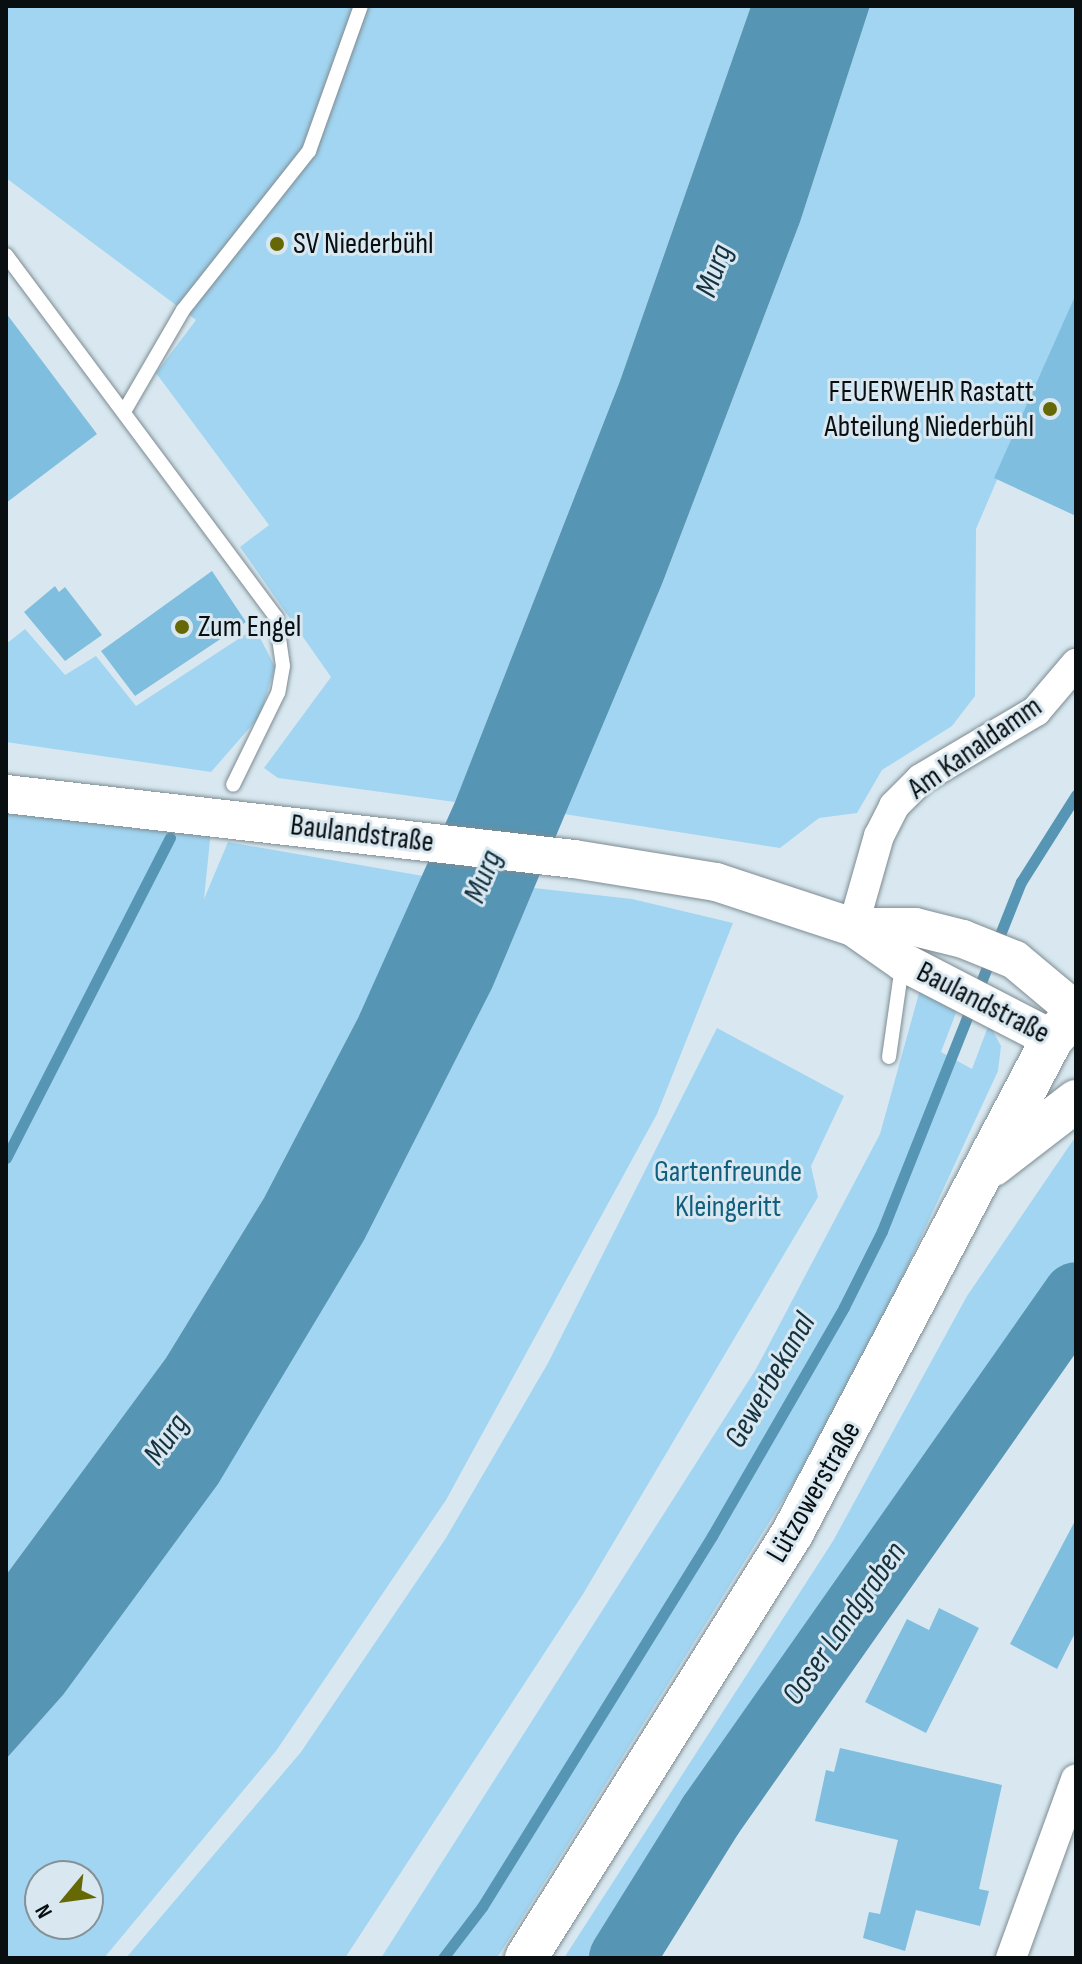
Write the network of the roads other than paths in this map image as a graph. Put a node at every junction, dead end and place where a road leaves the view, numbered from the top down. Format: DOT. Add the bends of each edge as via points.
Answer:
graph roads {
  1 [pos="361,6"];
  2 [pos="6,255"];
  3 [pos="125,410"];
  4 [pos="1076,664"];
  5 [pos="233,785"];
  6 [pos="6,794"];
  7 [pos="853,927"];
  8 [pos="909,944"];
  9 [pos="1070,1028"];
  10 [pos="889,1057"];
  11 [pos="1076,1101"];
  12 [pos="983,1173"];
  13 [pos="1076,1779"];
  14 [pos="526,1958"];
  15 [pos="1011,1958"];
  1 -- 3 [label="lane" via="309,151 183,310"];
  2 -- 3 [label="lane"];
  3 -- 5 [label="lane" via="276,617 283,666 278,693"];
  4 -- 7 [label="street, Am Kanaldamm" via="1036,711 921,779 894,806 879,836"];
  6 -- 7 [label="street, Baulandstraße" via="574,859 716,882"];
  7 -- 8 [label="street, Baulandstraße"];
  8 -- 9 [label="street, Baulandstraße" via="938,981 990,1007"];
  8 -- 9 [label="street, Baulandstraße" via="963,939 1015,960"];
  8 -- 10 [label="lane"];
  9 -- 12 [label="main road, Lützowerstraße"];
  11 -- 12 [label="main road"];
  12 -- 14 [label="main road, Lützowerstraße" via="793,1532"];
  13 -- 15 [label="street"];
}
